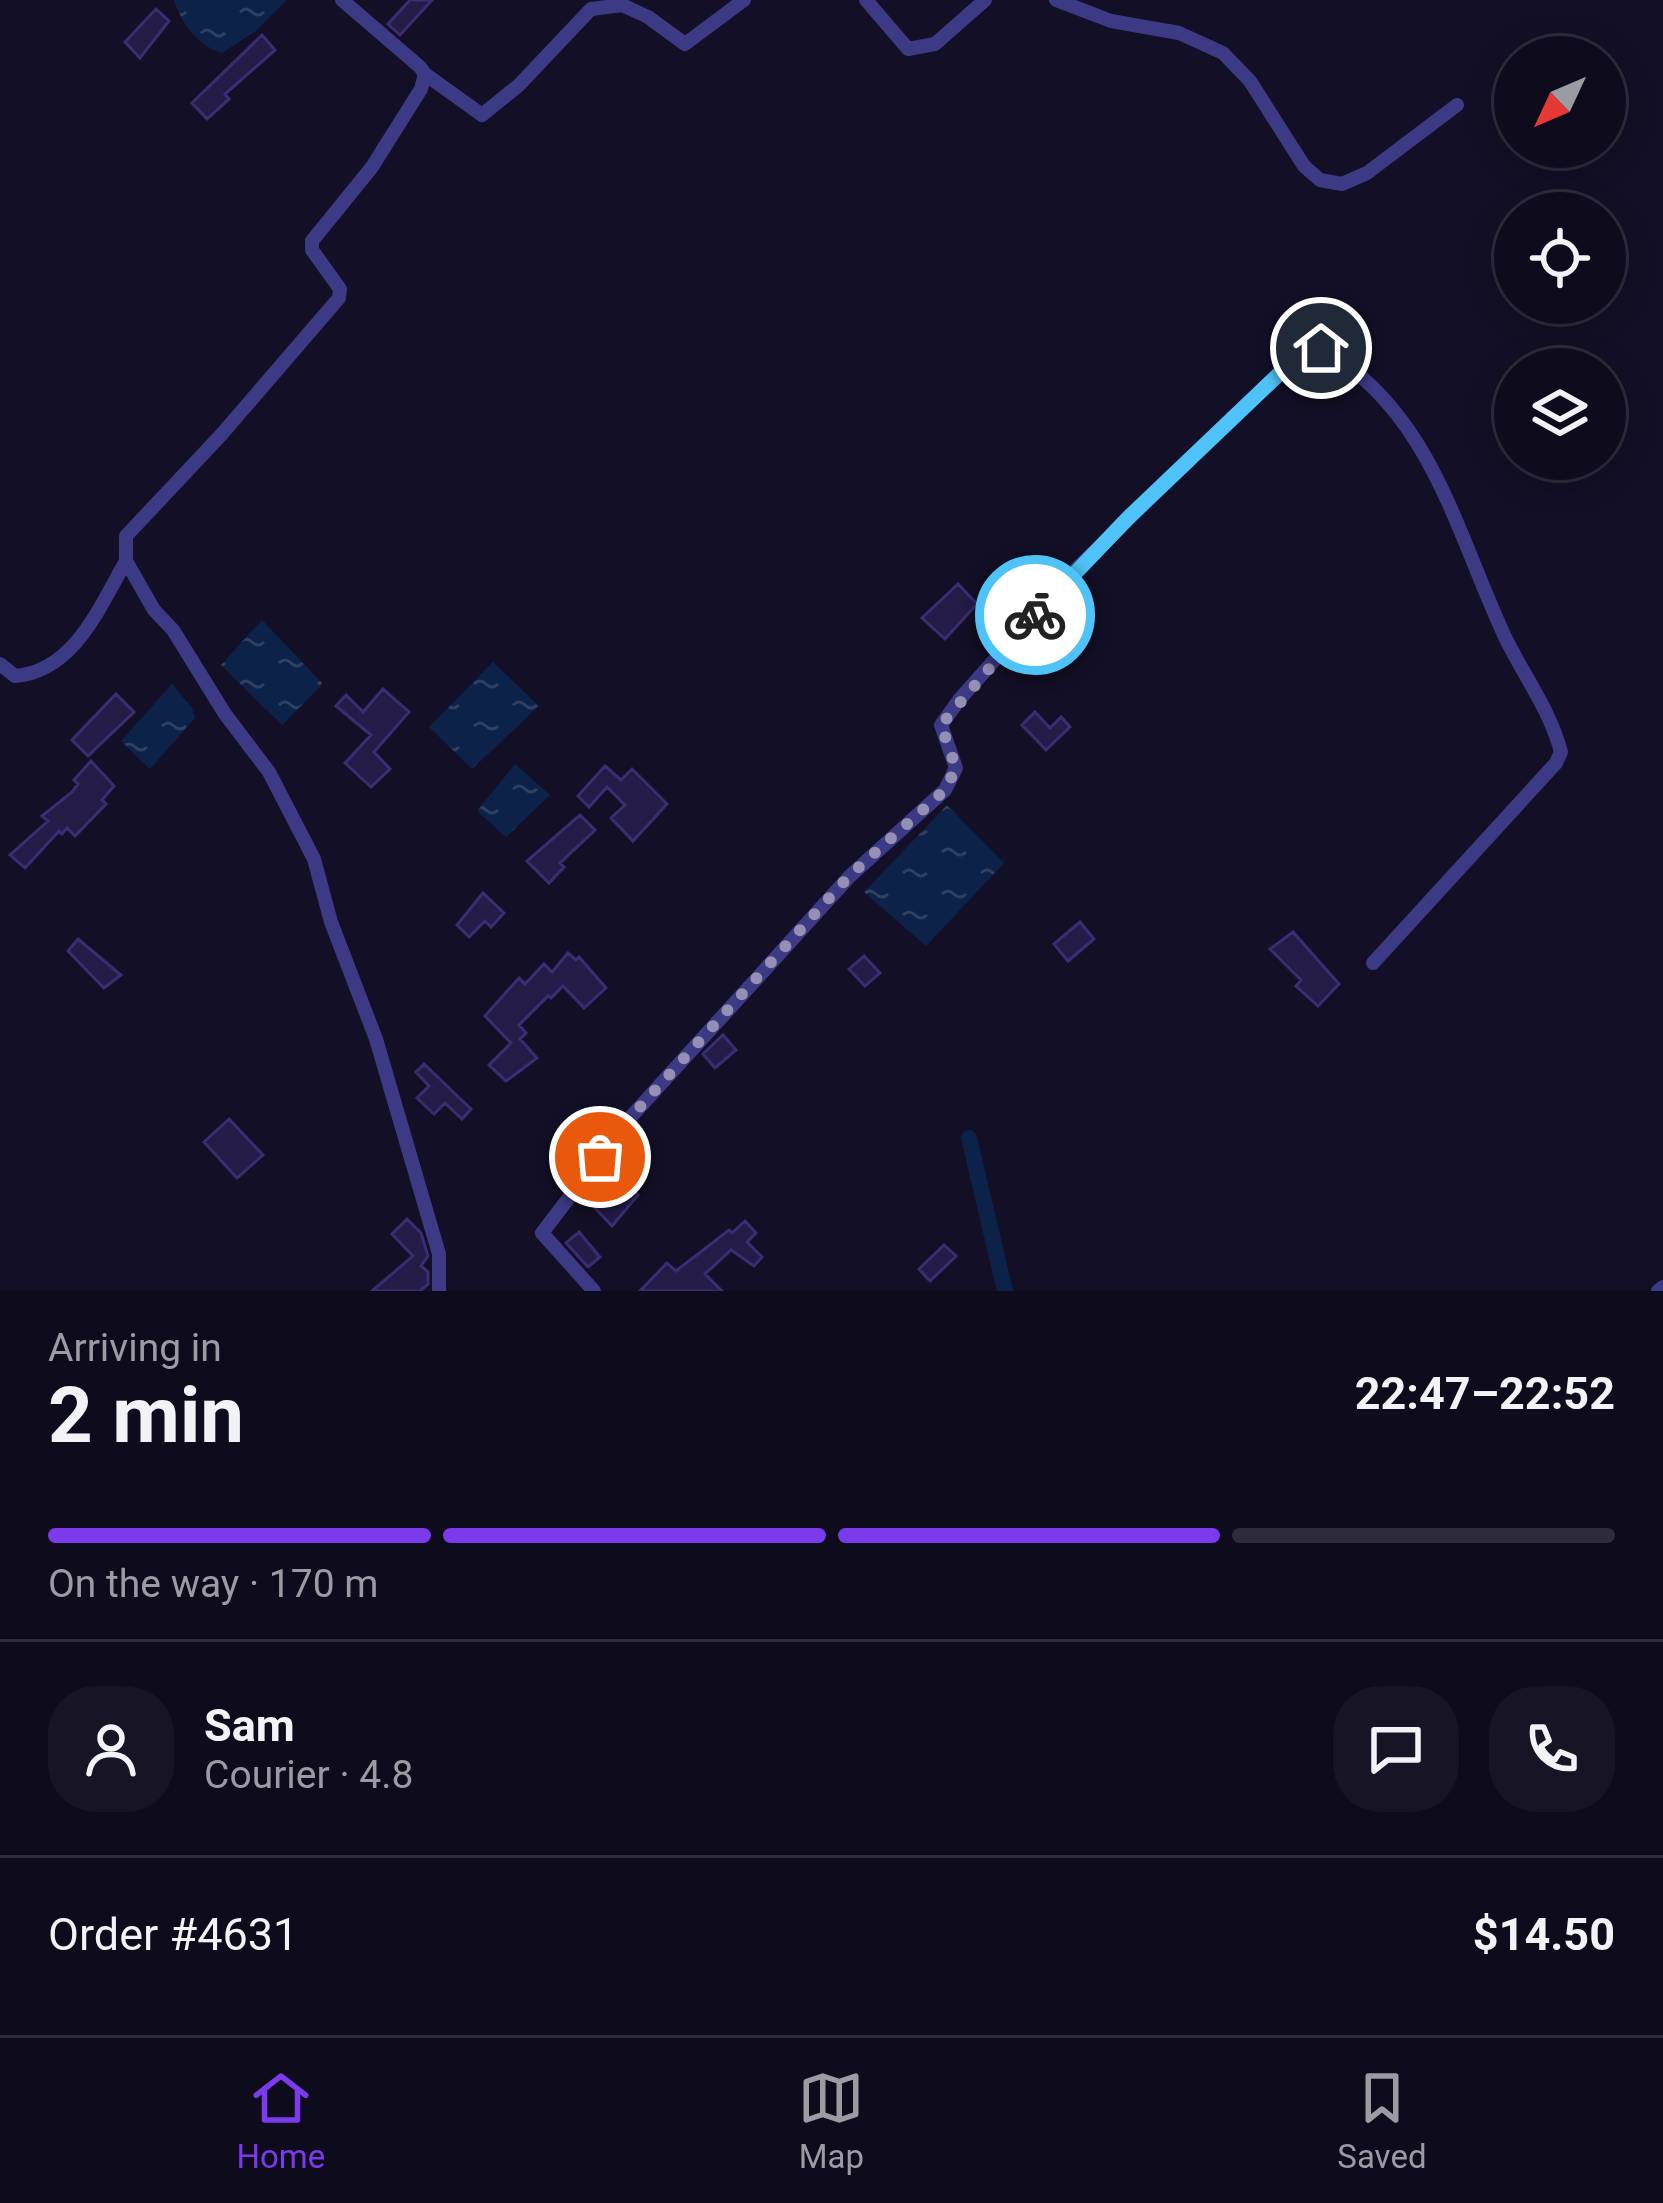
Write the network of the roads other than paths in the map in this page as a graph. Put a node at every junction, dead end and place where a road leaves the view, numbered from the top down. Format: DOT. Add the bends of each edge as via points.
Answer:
graph roads {
  1 [pos="342,0"];
  2 [pos="744,0"];
  3 [pos="866,0"];
  4 [pos="985,0"];
  5 [pos="1056,0"];
  6 [pos="424,74"];
  7 [pos="1457,105"];
  8 [pos="126,562"];
  9 [pos="0,664"];
  10 [pos="1373,963"];
  11 [pos="439,1291"];
  12 [pos="594,1291"];
  1 -- 6 [label="street"];
  2 -- 6 [label="street" via="685,44 622,5 591,9 482,115"];
  3 -- 4 [label="street" via="908,49 935,44"];
  5 -- 7 [label="street" via="1223,53 1320,180 1342,184 1367,173"];
  6 -- 8 [label="street" via="372,167 312,241 340,298 126,536"];
  8 -- 9 [label="street" via="80,640 40,674 15,676"];
  8 -- 11 [label="street" via="268,772 314,859 439,1254"];
  10 -- 12 [label="street" via="1561,752 1454,507 1408,427 1353,366 1321,348 1302,352 1054,593 941,725 956,768 945,790 850,875 614,1138 542,1233"];
}
